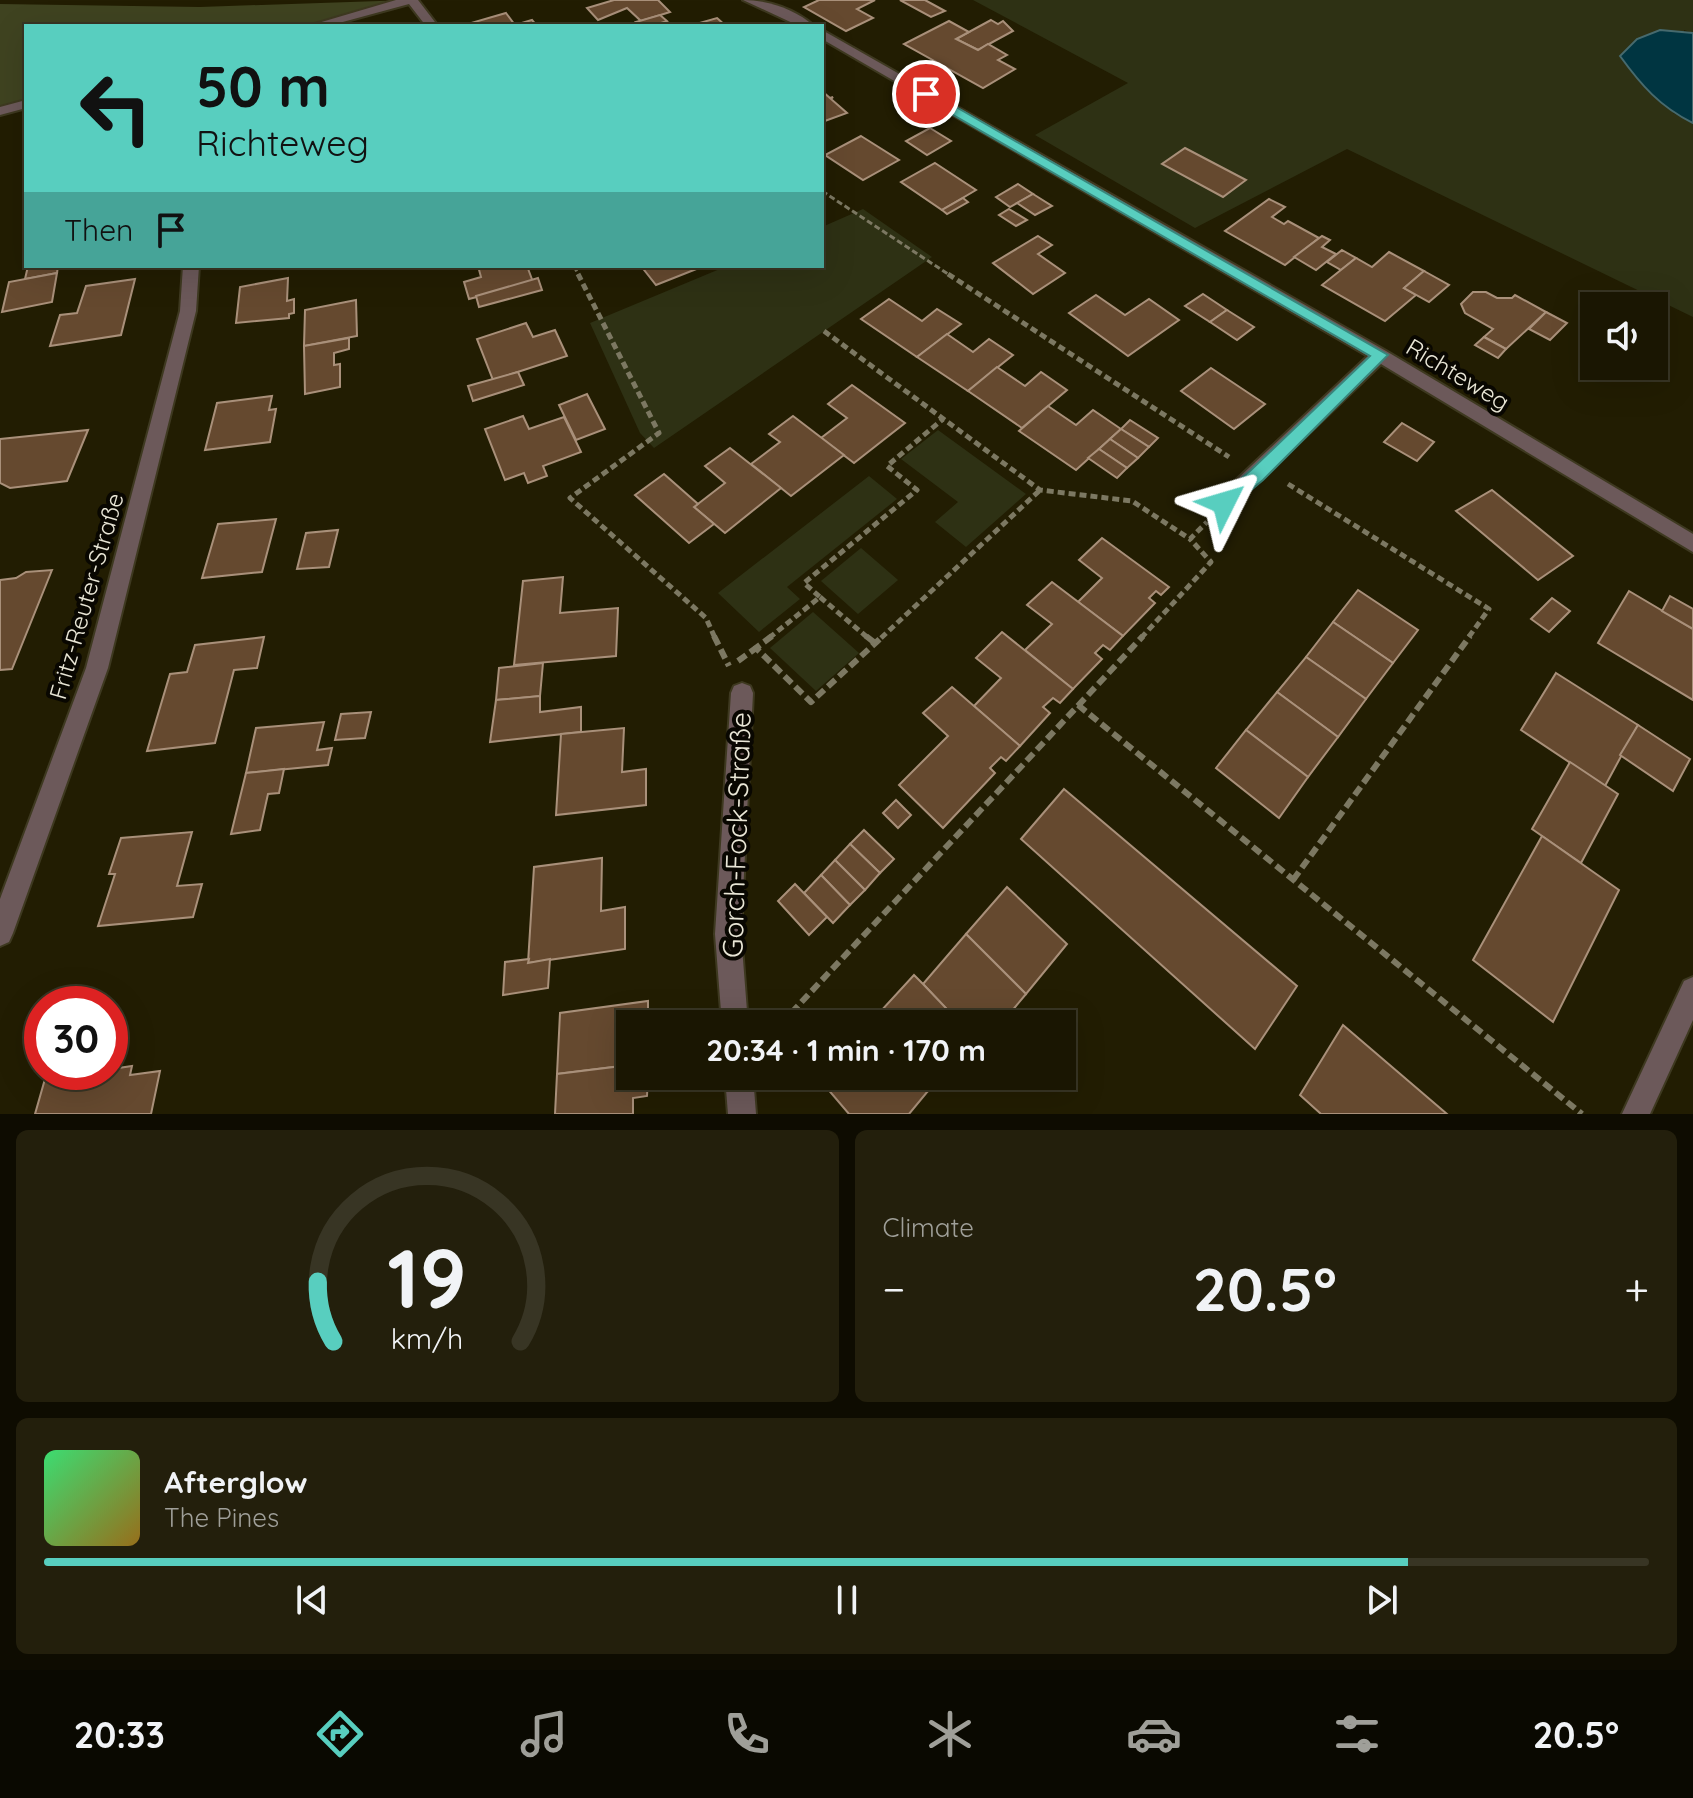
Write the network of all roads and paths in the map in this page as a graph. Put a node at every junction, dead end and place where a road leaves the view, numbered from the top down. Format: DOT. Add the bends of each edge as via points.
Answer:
graph roads {
  1 [pos="411,0"];
  2 [pos="749,0"];
  3 [pos="321,24"];
  4 [pos="430,24"];
  5 [pos="804,24"];
  6 [pos="824,35"];
  7 [pos="24,105"];
  8 [pos="0,111"];
  9 [pos="824,192"];
  10 [pos="191,268"];
  11 [pos="575,268"];
  12 [pos="824,331"];
  13 [pos="1380,355"];
  14 [pos="943,419"];
  15 [pos="1257,475"];
  16 [pos="1040,490"];
  17 [pos="1224,503"];
  18 [pos="1190,539"];
  19 [pos="1693,544"];
  20 [pos="820,597"];
  21 [pos="875,643"];
  22 [pos="756,648"];
  23 [pos="742,693"];
  24 [pos="1078,705"];
  25 [pos="1293,880"];
  26 [pos="0,933"];
  27 [pos="1693,990"];
  28 [pos="734,1010"];
  29 [pos="794,1010"];
  30 [pos="740,1090"];
  31 [pos="742,1114"];
  32 [pos="1582,1114"];
  33 [pos="1636,1114"];
  1 -- 3 [label="street"];
  1 -- 4 [label="street"];
  2 -- 5 [label="street"];
  6 -- 13 [label="street, Richteweg"];
  7 -- 8 [label="street"];
  9 -- 15 [label="path"];
  10 -- 26 [label="street, Fritz-Reuter-Straße" via="188,311 97,668"];
  11 -- 22 [label="path" via="659,433 570,498 706,618 730,667"];
  12 -- 14 [label="path"];
  13 -- 15 [label="street"];
  13 -- 19 [label="street, Richteweg"];
  14 -- 16 [label="path"];
  14 -- 20 [label="path" via="887,466 917,490 804,583"];
  15 -- 17 [label="street"];
  15 -- 25 [label="path" via="1294,486 1489,609"];
  16 -- 18 [label="path" via="1132,501"];
  16 -- 21 [label="path"];
  17 -- 18 [label="path"];
  18 -- 24 [label="path" via="1211,562"];
  20 -- 21 [label="path"];
  20 -- 22 [label="path"];
  21 -- 22 [label="path" via="811,702"];
  23 -- 28 [label="street, Gorch-Fock-Straße" via="728,934"];
  24 -- 25 [label="path"];
  24 -- 29 [label="path"];
  25 -- 32 [label="path"];
  27 -- 33 [label="street"];
  30 -- 31 [label="street"];
}
